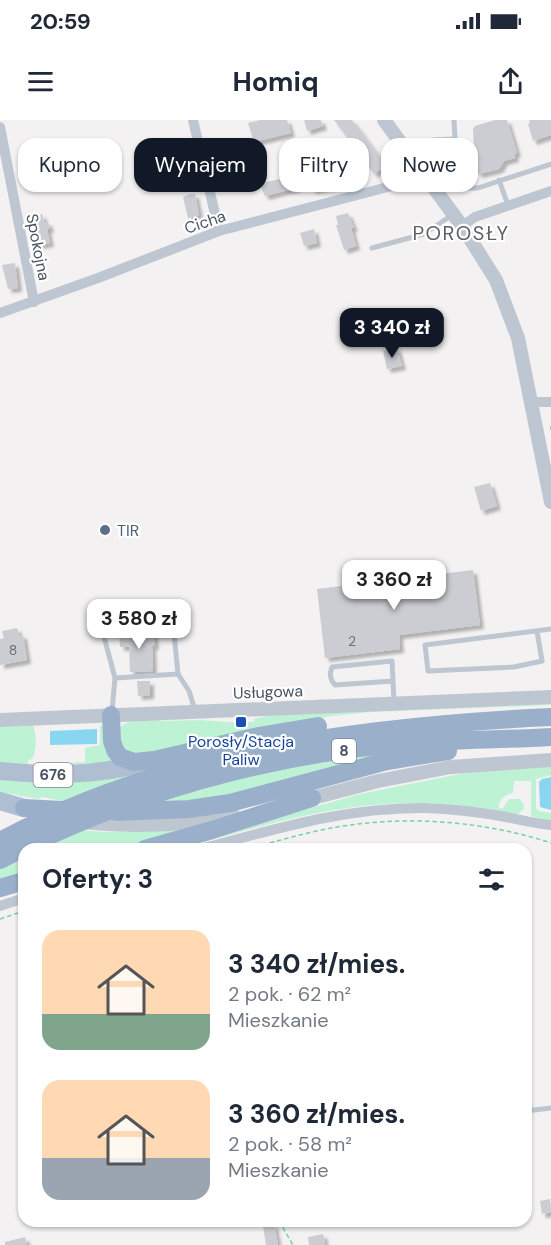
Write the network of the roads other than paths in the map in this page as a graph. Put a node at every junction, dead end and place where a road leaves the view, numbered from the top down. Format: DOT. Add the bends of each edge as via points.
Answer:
graph roads {
  1 [pos="193,120"];
  2 [pos="384,120"];
  3 [pos="454,120"];
  4 [pos="0,127"];
  5 [pos="398,138"];
  6 [pos="455,138"];
  7 [pos="551,164"];
  8 [pos="499,180"];
  9 [pos="478,188"];
  10 [pos="381,189"];
  11 [pos="551,191"];
  12 [pos="438,192"];
  13 [pos="508,205"];
  14 [pos="458,220"];
  15 [pos="219,231"];
  16 [pos="372,248"];
  17 [pos="34,302"];
  18 [pos="0,313"];
  19 [pos="532,402"];
  20 [pos="551,402"];
  21 [pos="551,502"];
  22 [pos="551,628"];
  23 [pos="537,631"];
  24 [pos="177,674"];
  25 [pos="116,678"];
  26 [pos="393,681"];
  27 [pos="547,695"];
  28 [pos="394,704"];
  29 [pos="195,711"];
  30 [pos="111,715"];
  31 [pos="551,717"];
  32 [pos="0,720"];
  33 [pos="478,720"];
  34 [pos="543,737"];
  35 [pos="154,760"];
  36 [pos="551,760"];
  37 [pos="0,771"];
  38 [pos="312,798"];
  39 [pos="0,801"];
  40 [pos="24,808"];
  41 [pos="532,823"];
  42 [pos="551,825"];
  43 [pos="551,832"];
  44 [pos="0,841"];
  45 [pos="34,843"];
  46 [pos="166,843"];
  47 [pos="223,843"];
  48 [pos="18,851"];
  49 [pos="0,860"];
  50 [pos="18,883"];
  51 [pos="0,888"];
  52 [pos="18,900"];
  53 [pos="0,906"];
  54 [pos="551,1108"];
  55 [pos="532,1110"];
  1 -- 15 [label="street"];
  2 -- 5 [label="street"];
  3 -- 6 [label="lane"];
  4 -- 17 [label="street, Spokojna"];
  7 -- 8 [label="lane"];
  8 -- 9 [label="lane"];
  8 -- 13 [label="lane"];
  10 -- 15 [label="street, Cicha"];
  11 -- 13 [label="street"];
  12 -- 14 [label="street"];
  13 -- 14 [label="street"];
  14 -- 16 [label="lane"];
  14 -- 19 [label="street" via="506,303"];
  15 -- 17 [label="street, Cicha"];
  17 -- 18 [label="street, Cicha"];
  19 -- 20 [label="street"];
  19 -- 21 [label="street"];
  22 -- 23 [label="lane"];
  23 -- 23 [label="lane" via="425,645 428,671 514,667 542,661"];
  24 -- 25 [label="lane"];
  24 -- 25 [label="lane" via="172,614 99,618"];
  24 -- 29 [label="lane" via="189,691"];
  25 -- 30 [label="lane"];
  26 -- 26 [label="lane" via="335,685 330,672 332,667 392,661"];
  26 -- 28 [label="lane"];
  27 -- 28 [label="street, Usługowa"];
  28 -- 29 [label="street, Usługowa"];
  29 -- 30 [label="street, Usługowa"];
  30 -- 32 [label="street, Usługowa"];
  30 -- 35 [label="highway" via="112,741 120,757 134,762"];
  31 -- 33 [label="highway, 8"];
  33 -- 35 [label="highway" via="347,722 254,737"];
  33 -- 44 [label="highway, 8" via="345,734 255,750 107,793"];
  34 -- 40 [label="highway" via="387,761 230,803 189,809 114,812"];
  34 -- 45 [label="highway, 8" via="408,743 272,763 156,793"];
  35 -- 37 [label="main road, 676" via="83,774"];
  36 -- 38 [label="street" via="451,767"];
  38 -- 40 [label="street" via="196,823 123,825 75,821"];
  38 -- 46 [label="highway"];
  39 -- 40 [label="main road, 676"];
  41 -- 42 [label="street"];
  41 -- 43 [label="street"];
  41 -- 47 [label="street" via="470,812 390,808 302,822"];
  48 -- 49 [label="highway, 8"];
  50 -- 51 [label="highway"];
  52 -- 53 [label="street"];
  54 -- 55 [label="lane"];
}
